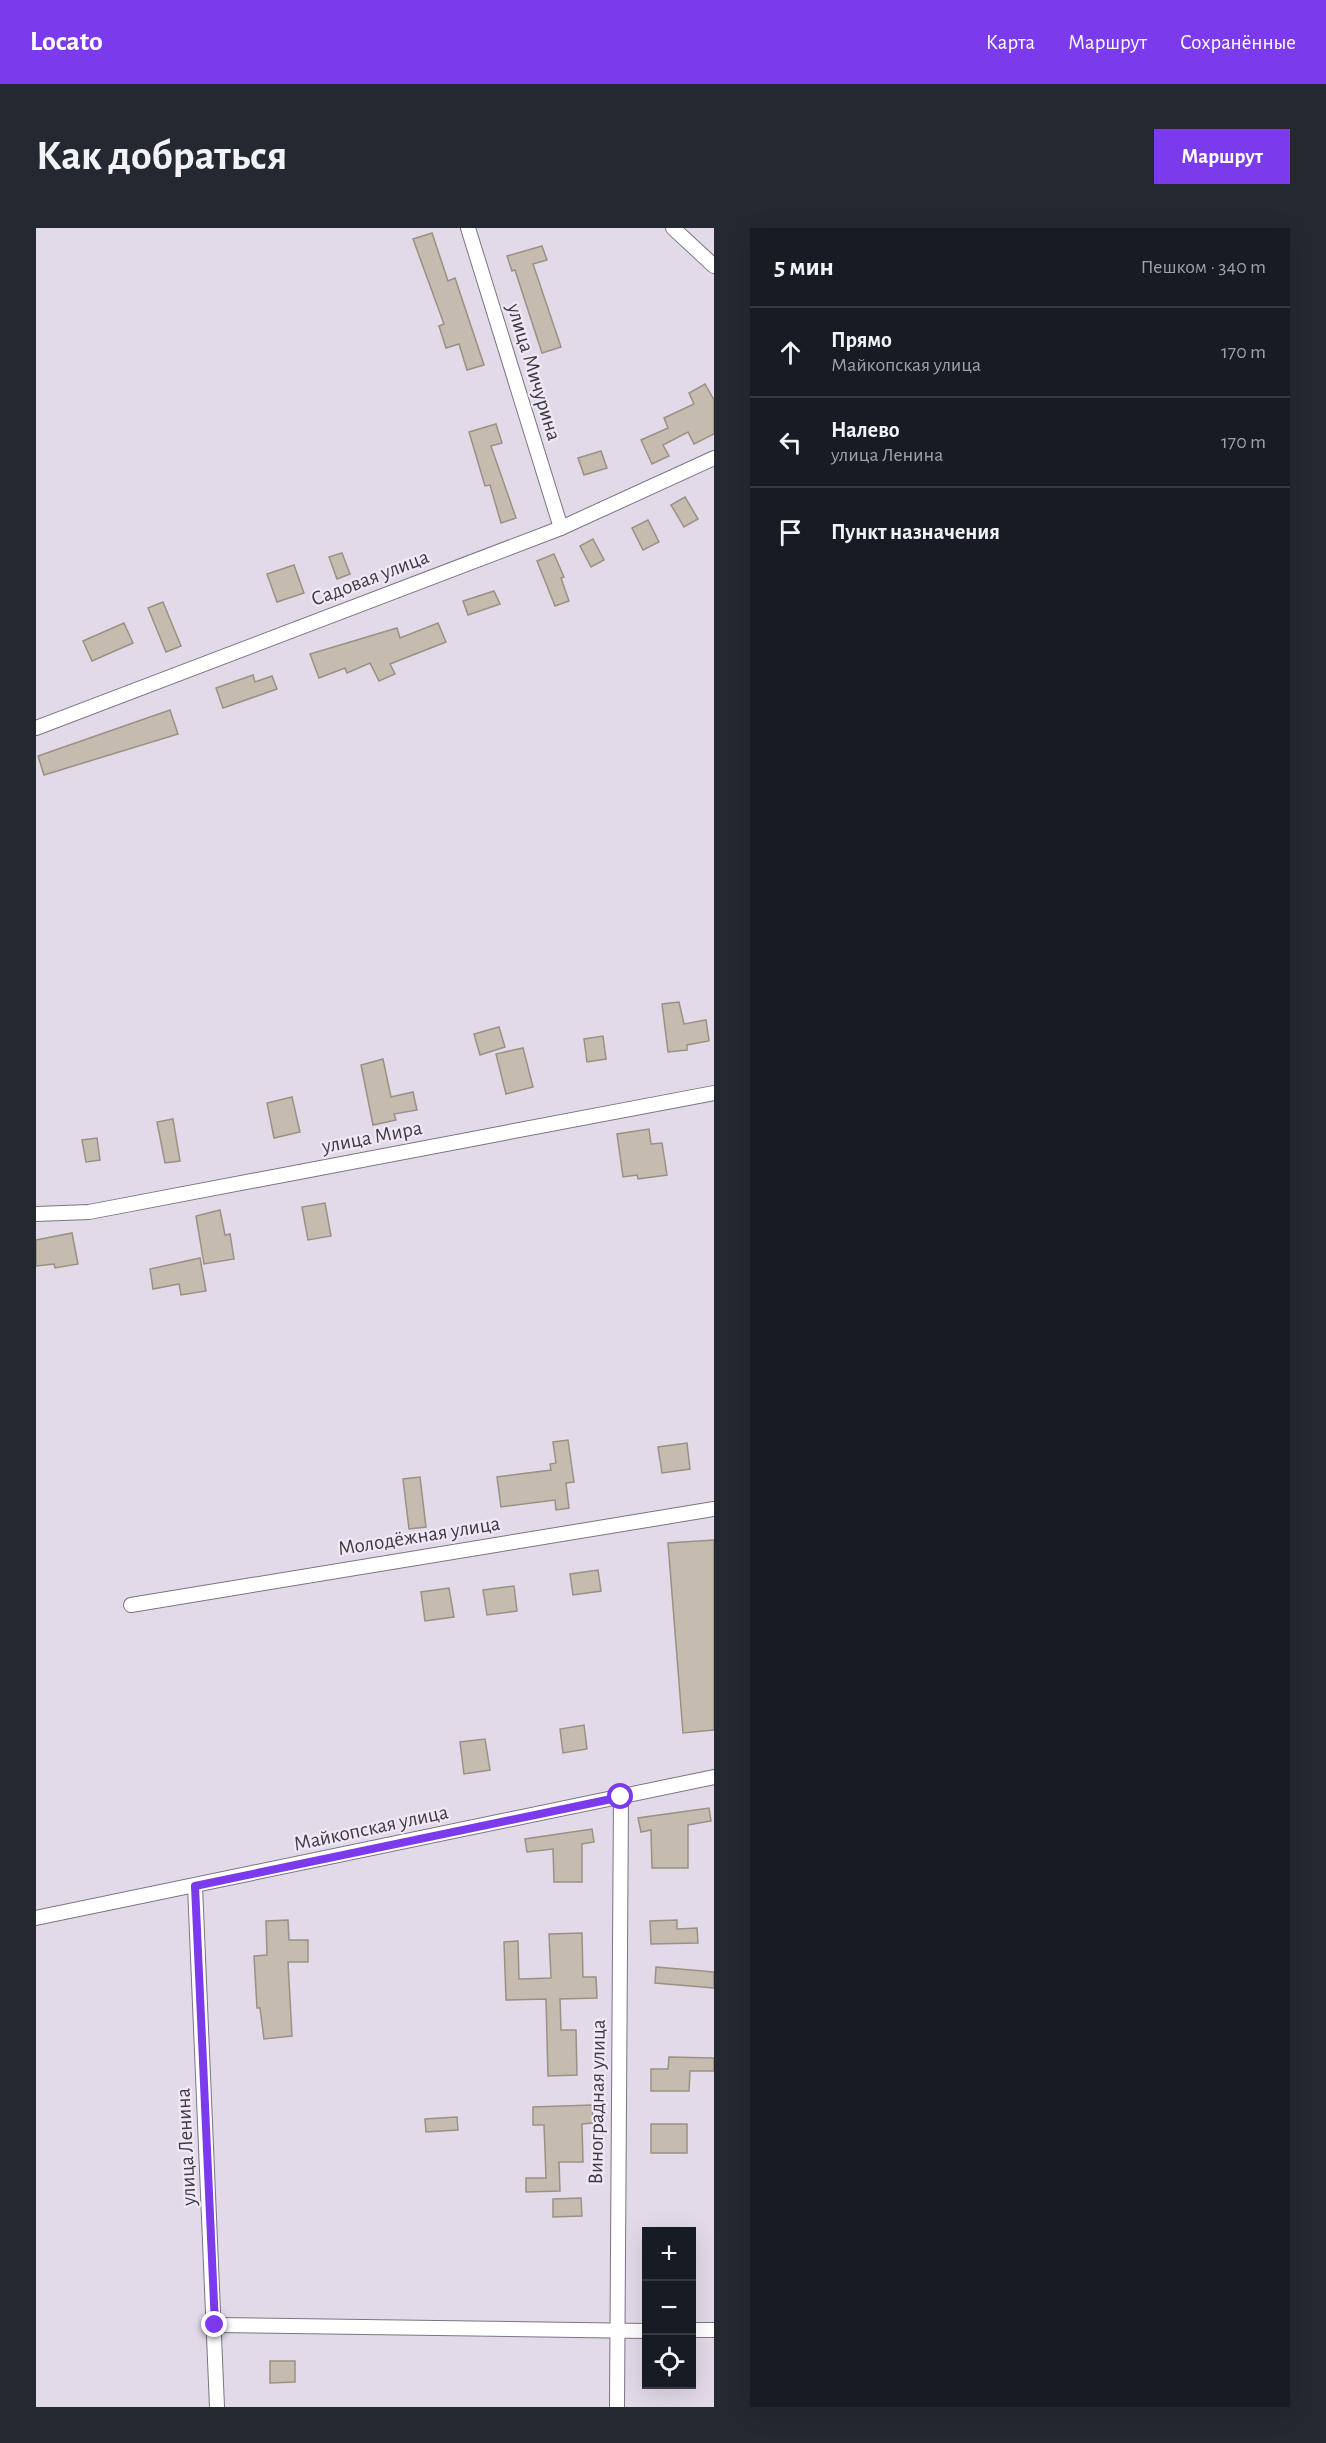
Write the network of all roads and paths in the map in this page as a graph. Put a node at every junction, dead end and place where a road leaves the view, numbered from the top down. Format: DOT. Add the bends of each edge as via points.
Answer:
graph roads {
  1 [pos="468,228"];
  2 [pos="673,228"];
  3 [pos="714,266"];
  4 [pos="714,458"];
  5 [pos="561,528"];
  6 [pos="36,728"];
  7 [pos="714,1093"];
  8 [pos="36,1214"];
  9 [pos="714,1509"];
  10 [pos="131,1605"];
  11 [pos="714,1777"];
  12 [pos="621,1797"];
  13 [pos="195,1886"];
  14 [pos="36,1918"];
  15 [pos="215,2325"];
  16 [pos="696,2330"];
  17 [pos="714,2330"];
  18 [pos="642,2331"];
  19 [pos="615,2332"];
  20 [pos="218,2407"];
  21 [pos="617,2407"];
  1 -- 5 [label="street, улица Мичурина"];
  2 -- 3 [label="street"];
  4 -- 5 [label="street, Садовая улица"];
  5 -- 6 [label="street, Садовая улица"];
  7 -- 8 [label="street, улица Мира" via="89,1212"];
  9 -- 10 [label="street, Молодёжная улица"];
  11 -- 12 [label="street, Майкопская улица"];
  12 -- 13 [label="street, Майкопская улица"];
  12 -- 19 [label="street, Виноградная улица"];
  13 -- 14 [label="street, Майкопская улица"];
  13 -- 15 [label="street, улица Ленина"];
  15 -- 19 [label="street"];
  15 -- 20 [label="street, улица Ленина"];
  16 -- 17 [label="street"];
  18 -- 19 [label="street"];
  19 -- 21 [label="street, Виноградная улица"];
}
